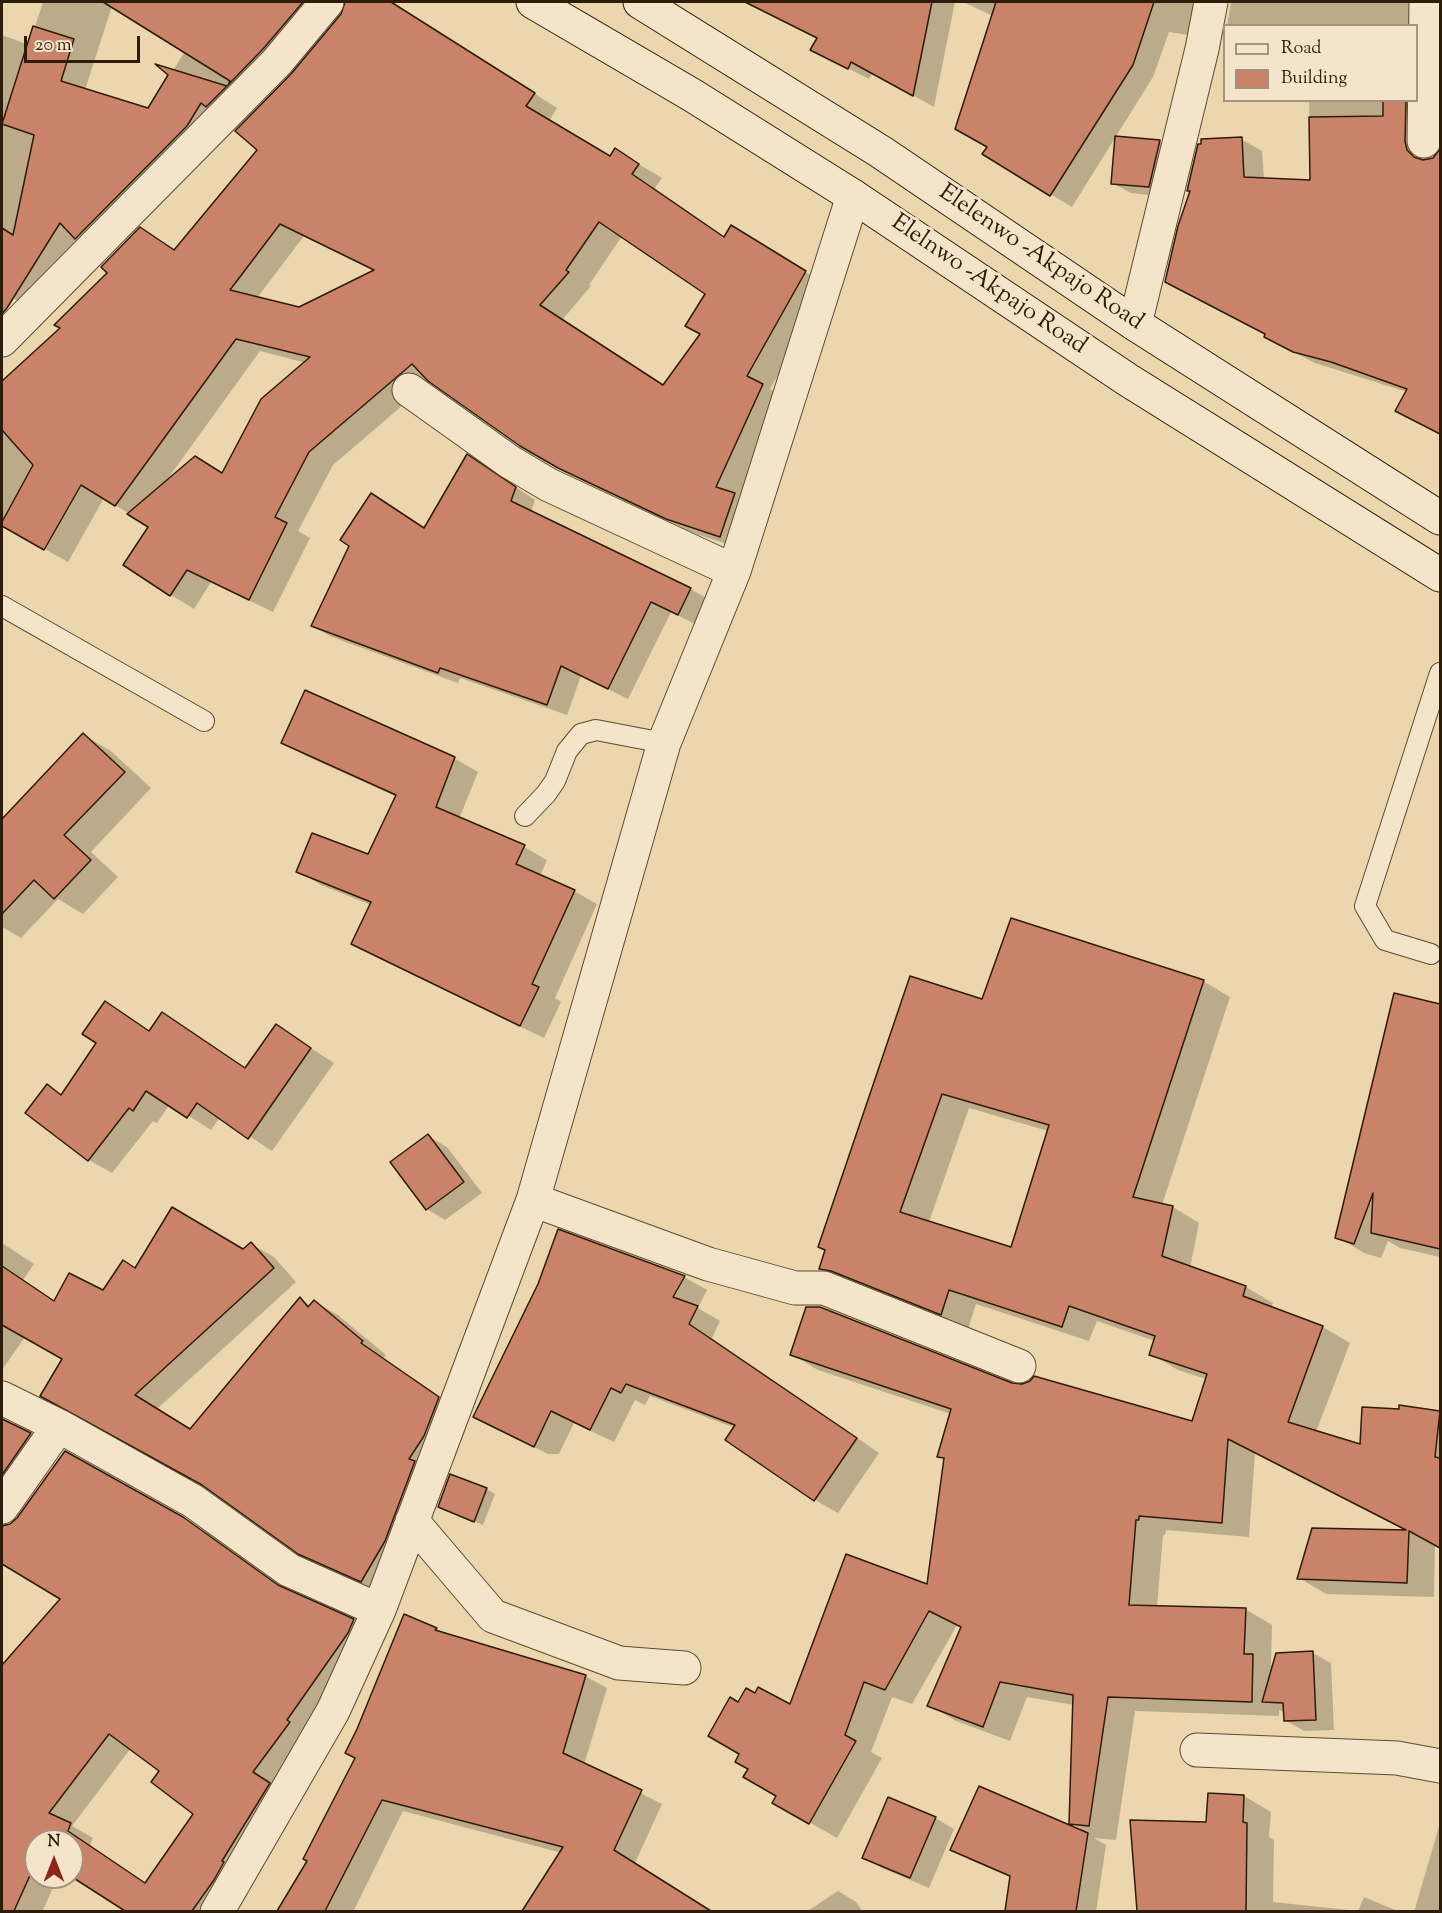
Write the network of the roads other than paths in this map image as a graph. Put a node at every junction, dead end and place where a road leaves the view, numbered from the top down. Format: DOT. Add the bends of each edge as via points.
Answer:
graph roads {
  1 [pos="327,2"];
  2 [pos="533,2"];
  3 [pos="640,2"];
  4 [pos="1211,2"];
  5 [pos="1426,2"];
  6 [pos="1424,141"];
  7 [pos="853,196"];
  8 [pos="1136,324"];
  9 [pos="2,340"];
  10 [pos="409,390"];
  11 [pos="1440,518"];
  12 [pos="734,571"];
  13 [pos="1440,575"];
  14 [pos="2,606"];
  15 [pos="1440,673"];
  16 [pos="204,721"];
  17 [pos="664,743"];
  18 [pos="525,816"];
  19 [pos="1431,954"];
  20 [pos="534,1200"];
  21 [pos="1019,1366"];
  22 [pos="2,1398"];
  23 [pos="59,1426"];
  24 [pos="2,1507"];
  25 [pos="412,1521"];
  26 [pos="379,1610"];
  27 [pos="684,1668"];
  28 [pos="1197,1750"];
  29 [pos="1440,1766"];
  30 [pos="216,1911"];
  1 -- 9 [label="street" via="277,62"];
  2 -- 7 [label="street, Elelnwo -Akpajo Road"];
  3 -- 8 [label="street, Elelenwo -Akpajo Road" via="881,152"];
  4 -- 8 [label="street"];
  5 -- 6 [label="street"];
  7 -- 12 [label="street"];
  7 -- 13 [label="street, Elelnwo -Akpajo Road" via="1128,380"];
  8 -- 11 [label="street, Elelenwo -Akpajo Road"];
  10 -- 12 [label="street" via="510,462 549,484"];
  12 -- 17 [label="street"];
  14 -- 16 [label="lane"];
  15 -- 19 [label="lane" via="1365,906 1385,940"];
  17 -- 18 [label="lane" via="596,730 581,734 567,751 555,781"];
  17 -- 20 [label="street"];
  20 -- 21 [label="street" via="708,1264 795,1288 824,1288"];
  20 -- 25 [label="street"];
  22 -- 23 [label="street"];
  23 -- 24 [label="street"];
  23 -- 26 [label="street" via="193,1501 289,1570"];
  25 -- 26 [label="street"];
  25 -- 27 [label="street" via="493,1616 619,1663"];
  26 -- 30 [label="street" via="333,1711"];
  28 -- 29 [label="street" via="1397,1758"];
}
